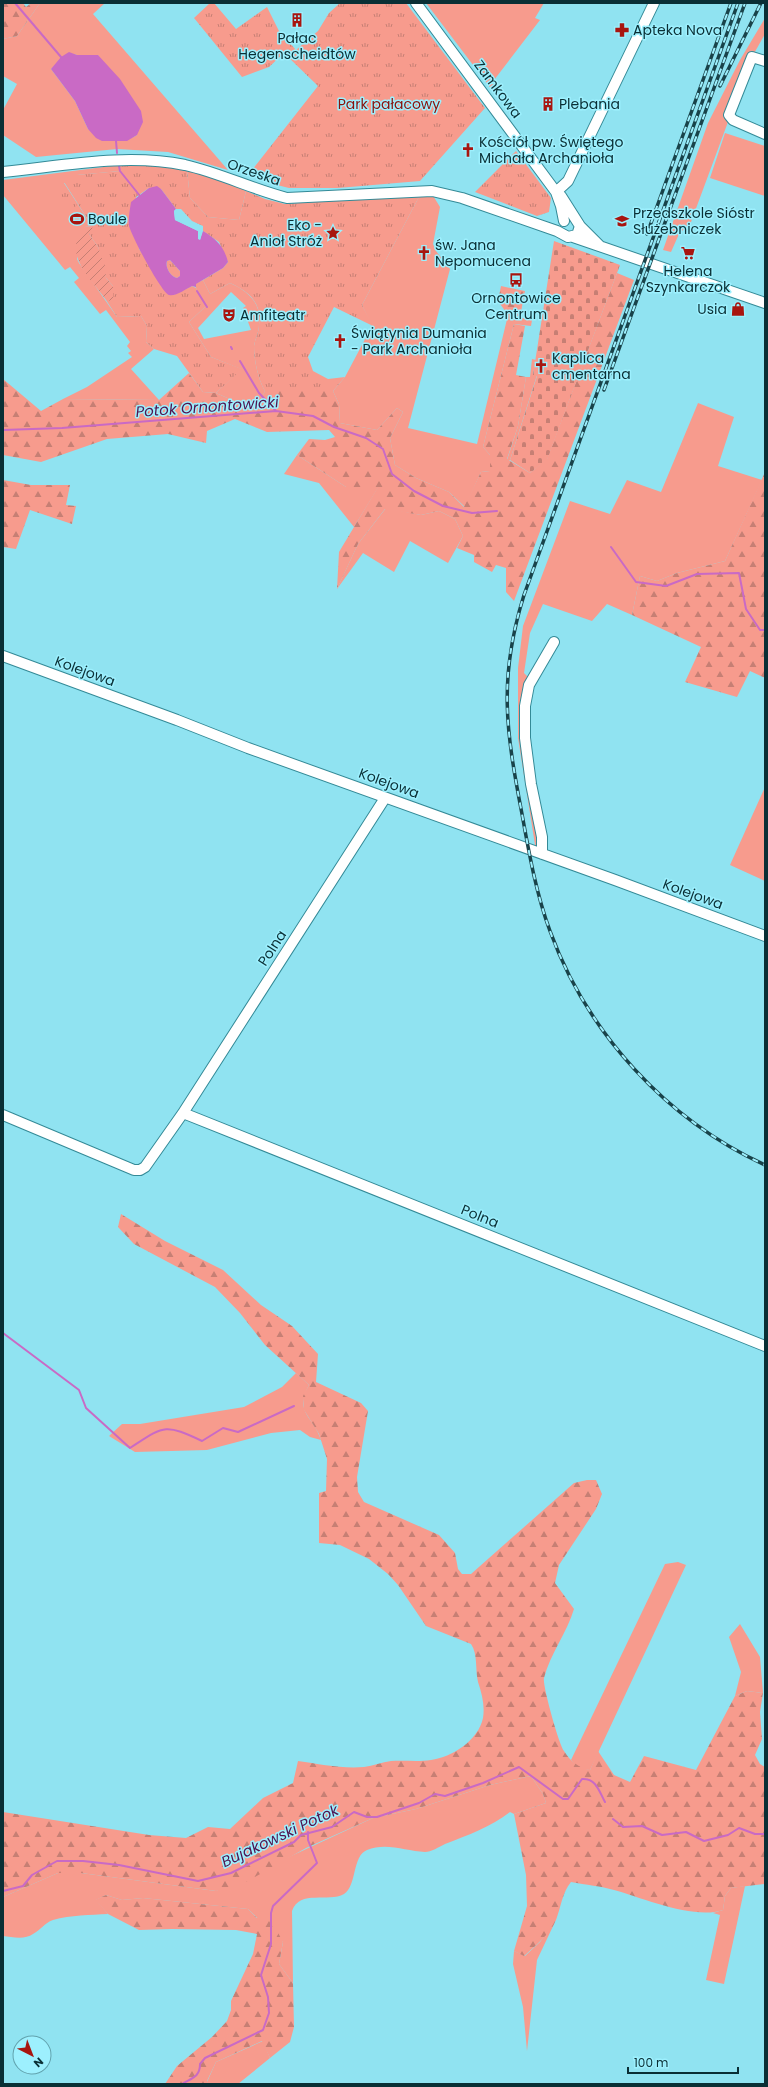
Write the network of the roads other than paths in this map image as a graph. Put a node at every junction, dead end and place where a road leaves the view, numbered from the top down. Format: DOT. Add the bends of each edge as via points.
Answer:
graph roads {
  1 [pos="416,3"];
  2 [pos="654,3"];
  3 [pos="765,61"];
  4 [pos="765,134"];
  5 [pos="3,172"];
  6 [pos="556,192"];
  7 [pos="578,223"];
  8 [pos="563,226"];
  9 [pos="573,237"];
  10 [pos="600,246"];
  11 [pos="765,303"];
  12 [pos="554,642"];
  13 [pos="3,656"];
  14 [pos="385,798"];
  15 [pos="542,854"];
  16 [pos="765,936"];
  17 [pos="183,1113"];
  18 [pos="3,1115"];
  19 [pos="765,1346"];
  1 -- 6 [label="street, Zamkowa"];
  2 -- 6 [label="street" via="568,182"];
  3 -- 4 [label="street" via="752,57 729,115 733,120"];
  5 -- 8 [label="street, Orzeska" via="135,159 160,161 228,178 264,193 287,198 423,190 440,192 539,226"];
  6 -- 7 [label="street, Zamkowa"];
  6 -- 8 [label="street, Zamkowa"];
  7 -- 8 [label="street" via="570,218"];
  7 -- 9 [label="street" via="579,232"];
  7 -- 10 [label="street, Zamkowa"];
  8 -- 9 [label="street" via="568,238"];
  9 -- 10 [label="street"];
  10 -- 11 [label="street"];
  12 -- 15 [label="street" via="529,685 525,706 527,751 542,837"];
  13 -- 14 [label="street, Kolejowa"];
  14 -- 15 [label="street, Kolejowa"];
  14 -- 17 [label="street, Polna"];
  15 -- 16 [label="street, Kolejowa"];
  17 -- 18 [label="street, Polna" via="145,1167 140,1170 134,1170"];
  17 -- 19 [label="street, Polna"];
}
